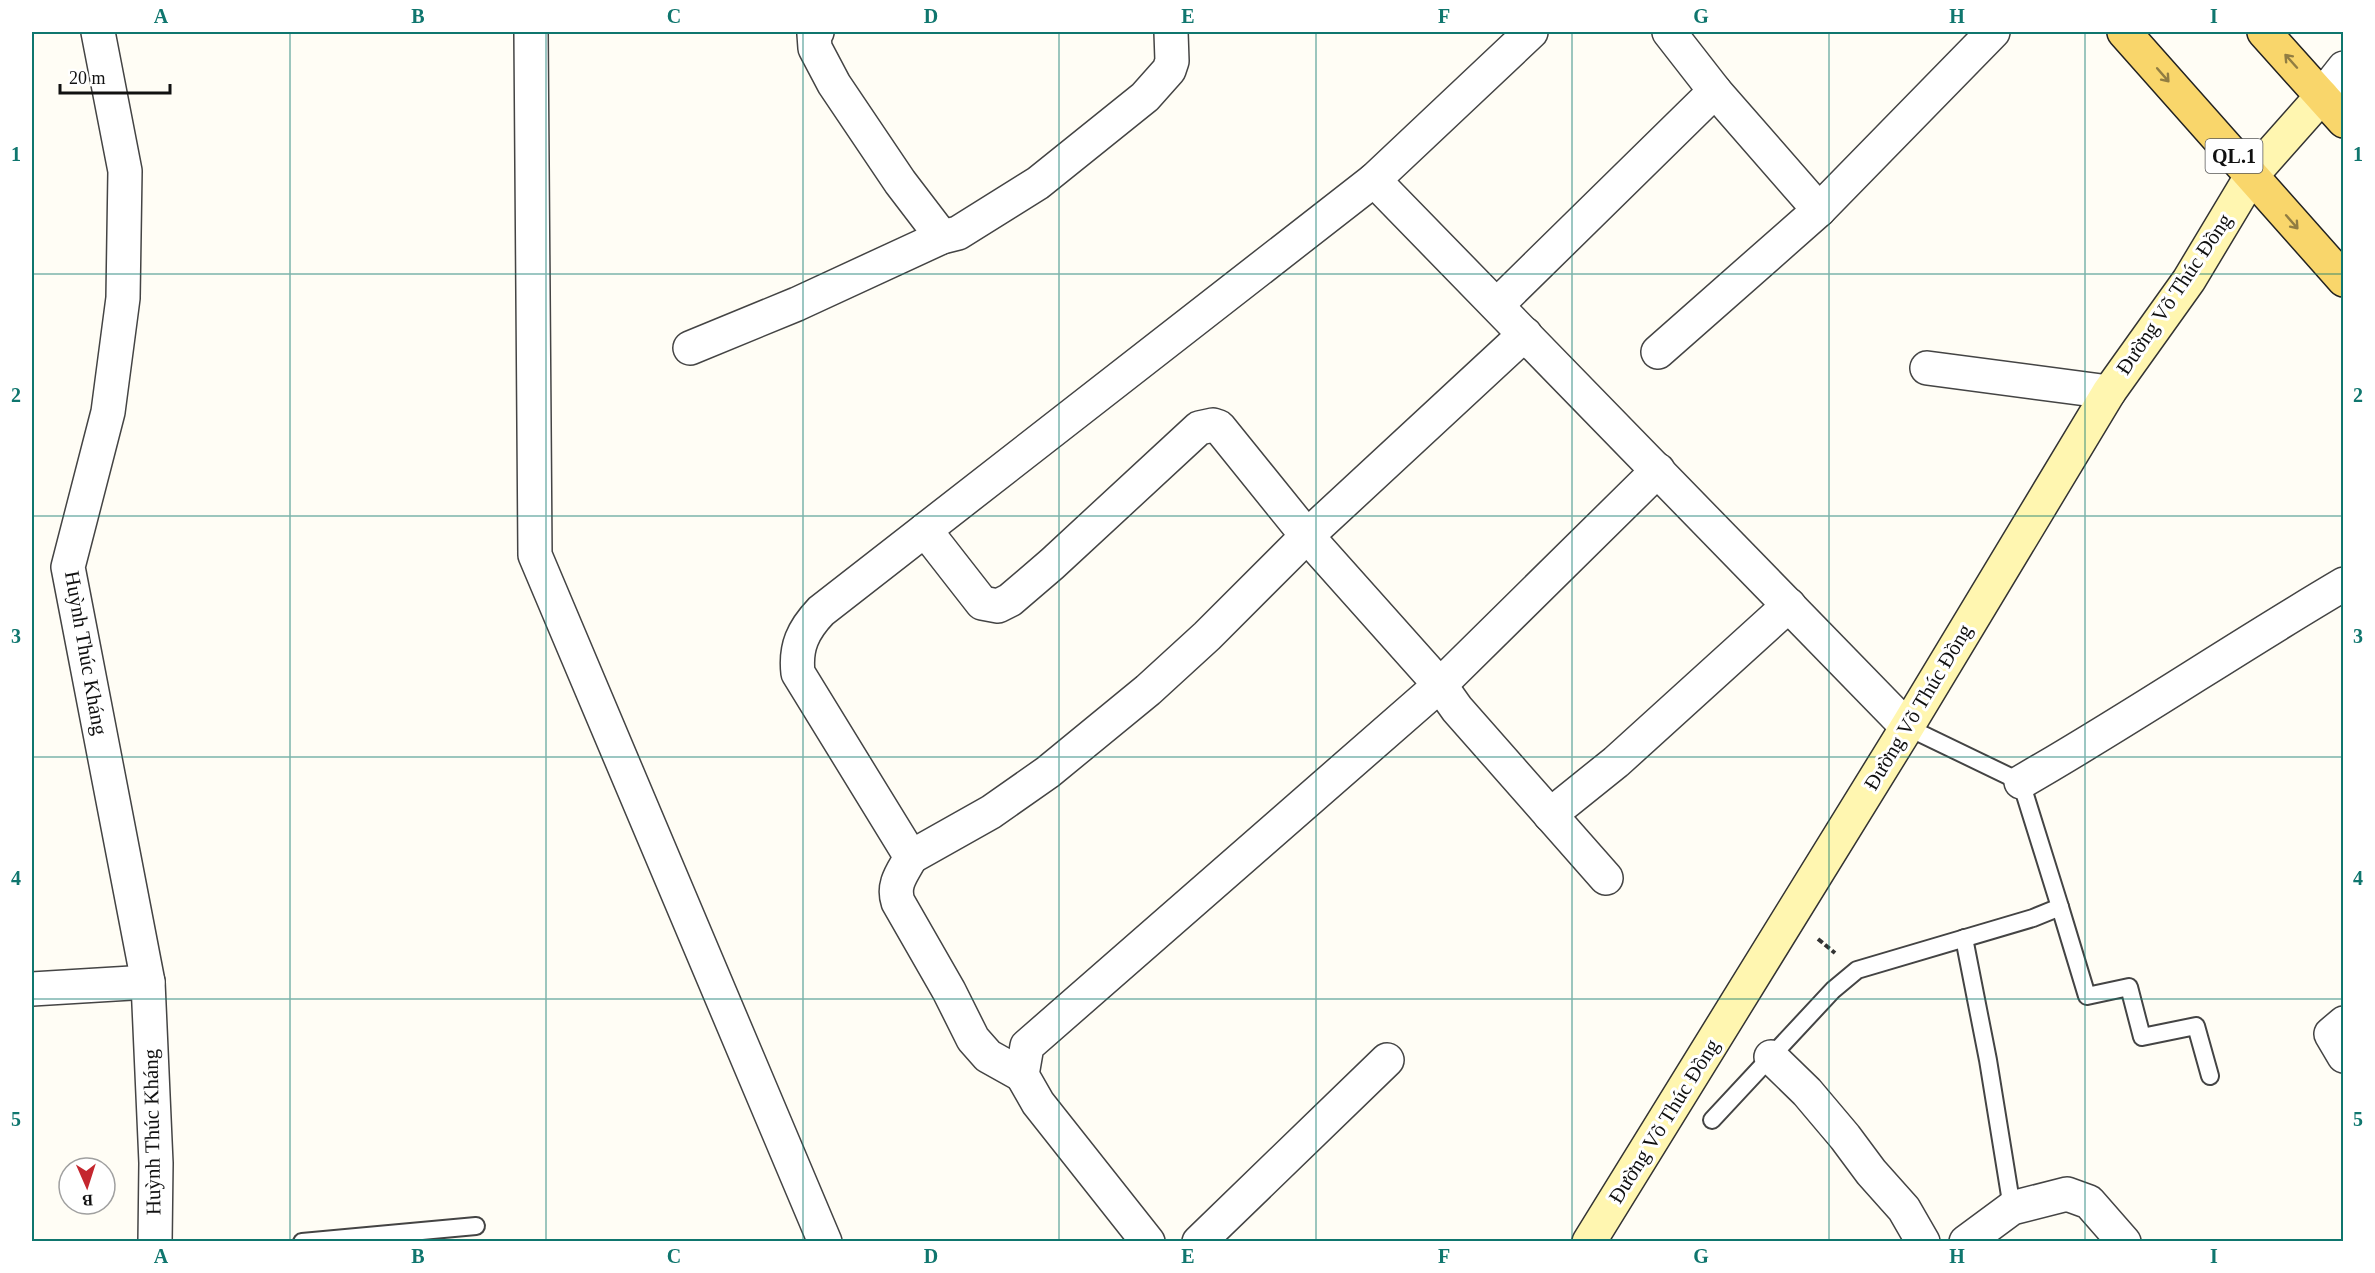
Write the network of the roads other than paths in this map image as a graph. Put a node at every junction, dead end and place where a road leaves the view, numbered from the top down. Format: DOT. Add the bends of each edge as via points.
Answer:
graph roads {
  1 [pos="98,32"];
  2 [pos="531,32"];
  3 [pos="817,32"];
  4 [pos="1173,32"];
  5 [pos="1531,32"];
  6 [pos="1669,32"];
  7 [pos="1993,32"];
  8 [pos="2124,32"];
  9 [pos="2264,32"];
  10 [pos="2343,68"];
  11 [pos="1716,90"];
  12 [pos="2322,96"];
  13 [pos="2343,121"];
  14 [pos="2252,175"];
  15 [pos="1374,180"];
  16 [pos="1819,210"];
  17 [pos="942,237"];
  18 [pos="2343,280"];
  19 [pos="1497,305"];
  20 [pos="1526,334"];
  21 [pos="690,348"];
  22 [pos="1658,352"];
  23 [pos="1927,368"];
  24 [pos="2109,392"];
  25 [pos="1658,470"];
  26 [pos="924,530"];
  27 [pos="1307,536"];
  28 [pos="2343,584"];
  29 [pos="1789,605"];
  30 [pos="1440,685"];
  31 [pos="1907,727"];
  32 [pos="2021,782"];
  33 [pos="1550,815"];
  34 [pos="911,857"];
  35 [pos="1606,878"];
  36 [pos="2060,907"];
  37 [pos="1964,938"];
  38 [pos="148,982"];
  39 [pos="32,989"];
  40 [pos="2343,1023"];
  41 [pos="2343,1056"];
  42 [pos="1771,1057"];
  43 [pos="1387,1060"];
  44 [pos="1022,1075"];
  45 [pos="2210,1076"];
  46 [pos="1712,1120"];
  47 [pos="2012,1208"];
  48 [pos="476,1226"];
  49 [pos="154,1242"];
  50 [pos="302,1242"];
  51 [pos="825,1242"];
  52 [pos="1148,1242"];
  53 [pos="1199,1242"];
  54 [pos="1589,1242"];
  55 [pos="1923,1242"];
  56 [pos="1966,1242"];
  57 [pos="2124,1242"];
  1 -- 38 [label="street, Huỳnh Thúc Kháng" via="125,171 123,298 108,412 68,567"];
  2 -- 51 [label="street" via="535,555"];
  3 -- 17 [label="street" via="815,48 834,84"];
  4 -- 17 [label="street" via="1169,70 1145,97 1038,183 958,233"];
  5 -- 15 [label="street"];
  6 -- 11 [label="street"];
  7 -- 16 [label="street"];
  8 -- 14 [label="main road, QL.1, one-way"];
  12 -- 9 [label="main road, one-way"];
  10 -- 12 [label="street"];
  11 -- 16 [label="street"];
  11 -- 19 [label="street"];
  12 -- 13 [label="main road"];
  12 -- 14 [label="street, Đường Võ Thúc Đồng"];
  14 -- 18 [label="main road, QL.1, one-way"];
  14 -- 24 [label="street, Đường Võ Thúc Đồng" via="2189,280"];
  15 -- 19 [label="street"];
  15 -- 26 [label="street"];
  16 -- 22 [label="street"];
  17 -- 21 [label="street"];
  19 -- 20 [label="street"];
  20 -- 25 [label="street"];
  20 -- 27 [label="street"];
  23 -- 24 [label="street"];
  24 -- 31 [label="street, Đường Võ Thúc Đồng"];
  25 -- 29 [label="street"];
  25 -- 30 [label="street"];
  26 -- 27 [label="street" via="982,603 998,606 1052,564 1199,428 1213,425 1220,427"];
  26 -- 34 [label="street" via="806,626 796,659 798,673"];
  27 -- 30 [label="street"];
  27 -- 34 [label="street" via="1207,636 1094,735 991,812"];
  28 -- 32 [label="street"];
  29 -- 31 [label="street"];
  29 -- 33 [label="street" via="1616,762"];
  30 -- 33 [label="street"];
  30 -- 44 [label="street" via="1027,1046"];
  31 -- 32 [label="lane"];
  31 -- 54 [label="street, Đường Võ Thúc Đồng"];
  32 -- 36 [label="lane"];
  33 -- 35 [label="street"];
  34 -- 44 [label="street" via="896,884 898,902 973,1039 988,1056"];
  36 -- 37 [label="lane"];
  36 -- 45 [label="lane" via="2087,996 2129,987 2142,1037 2196,1026"];
  37 -- 42 [label="lane" via="1857,970 1833,990"];
  37 -- 47 [label="lane"];
  38 -- 39 [label="street"];
  38 -- 49 [label="street, Huỳnh Thúc Kháng" via="156,1163"];
  40 -- 41 [label="street" via="2331,1034"];
  42 -- 46 [label="lane"];
  42 -- 55 [label="street" via="1845,1137 1904,1209"];
  43 -- 53 [label="street"];
  44 -- 52 [label="street" via="1038,1102"];
  47 -- 56 [label="street"];
  47 -- 57 [label="street" via="2067,1194 2089,1202"];
  48 -- 50 [label="lane"];
}
